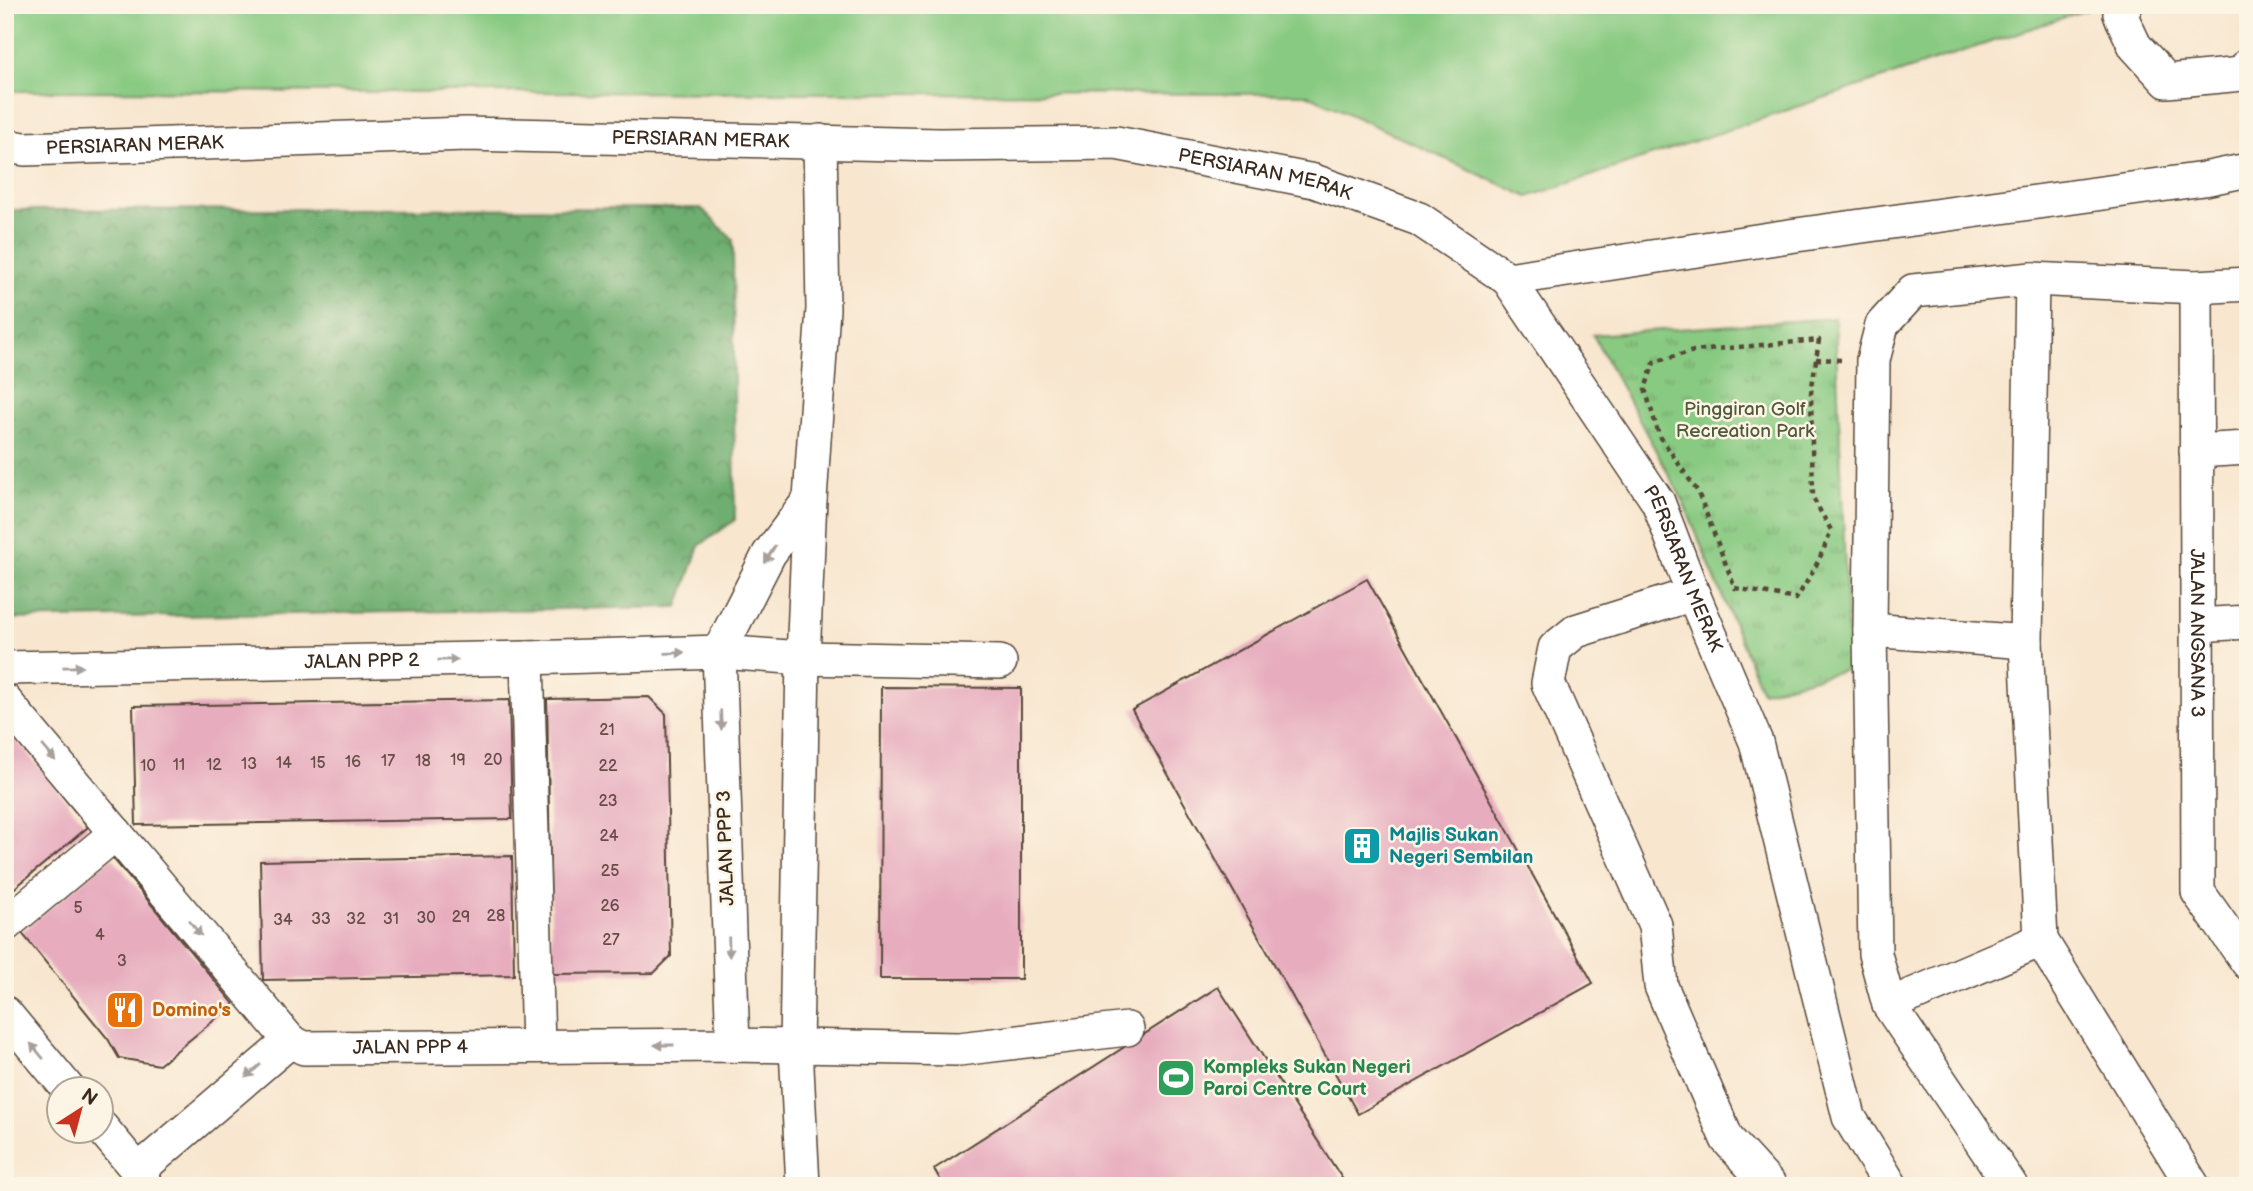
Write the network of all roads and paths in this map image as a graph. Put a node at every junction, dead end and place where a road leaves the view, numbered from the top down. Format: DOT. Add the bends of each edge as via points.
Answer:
graph roads {
  1 [pos="2126,5"];
  2 [pos="2248,65"];
  3 [pos="820,141"];
  4 [pos="5,146"];
  5 [pos="2248,170"];
  6 [pos="1508,278"];
  7 [pos="2032,279"];
  8 [pos="2248,284"];
  9 [pos="2196,287"];
  10 [pos="1819,340"];
  11 [pos="2248,448"];
  12 [pos="2196,450"];
  13 [pos="810,499"];
  14 [pos="1693,594"];
  15 [pos="2248,622"];
  16 [pos="2197,625"];
  17 [pos="1870,630"];
  18 [pos="2026,642"];
  19 [pos="719,652"];
  20 [pos="527,659"];
  21 [pos="803,659"];
  22 [pos="1000,662"];
  23 [pos="5,668"];
  24 [pos="5,701"];
  25 [pos="116,833"];
  26 [pos="5,925"];
  27 [pos="2041,940"];
  28 [pos="2248,963"];
  29 [pos="1889,1005"];
  30 [pos="5,1013"];
  31 [pos="1127,1030"];
  32 [pos="290,1041"];
  33 [pos="733,1045"];
  34 [pos="538,1046"];
  35 [pos="796,1048"];
  36 [pos="57,1076"];
  37 [pos="116,1146"];
  38 [pos="142,1178"];
  39 [pos="1886,1185"];
  40 [pos="803,1186"];
  41 [pos="1770,1186"];
  42 [pos="2011,1186"];
  43 [pos="2193,1186"];
  1 -- 2 [label="street" via="2120,14 2135,46 2167,81 2242,74"];
  3 -- 4 [label="street, PERSIARAN MERAK" via="466,134 25,149"];
  3 -- 6 [label="street, PERSIARAN MERAK" via="1116,143 1314,181 1419,219"];
  3 -- 13 [label="street" via="823,309"];
  5 -- 6 [label="street"];
  6 -- 14 [label="street, PERSIARAN MERAK" via="1658,502"];
  7 -- 9 [label="street"];
  7 -- 17 [label="street" via="1913,291 1882,325 1873,360"];
  7 -- 18 [label="street"];
  8 -- 9 [label="street"];
  9 -- 12 [label="street, JALAN ANGSANA 3"];
  10 -- 10 [label="path" via="1693,351 1654,362 1645,389 1659,435 1698,492 1735,588 1796,599 1823,554 1831,530 1813,498 1811,393"];
  11 -- 12 [label="street"];
  12 -- 16 [label="street, JALAN ANGSANA 3"];
  13 -- 19 [label="street, one-way" via="769,554"];
  13 -- 21 [label="street"];
  14 -- 39 [label="street, PERSIARAN MERAK" via="1756,742 1849,1117"];
  14 -- 41 [label="street" via="1576,632 1555,648 1548,683 1655,925 1661,986 1727,1139"];
  15 -- 16 [label="street"];
  16 -- 28 [label="street, JALAN ANGSANA 3" via="2198,892"];
  17 -- 18 [label="street"];
  17 -- 29 [label="street" via="1875,954"];
  18 -- 27 [label="street"];
  20 -- 19 [label="street, JALAN PPP 2, one-way"];
  19 -- 21 [label="street, JALAN PPP 2"];
  19 -- 33 [label="street, JALAN PPP 3, one-way"];
  23 -- 20 [label="street, JALAN PPP 2, one-way"];
  20 -- 34 [label="street"];
  21 -- 22 [label="street, JALAN PPP 2"];
  21 -- 35 [label="street"];
  24 -- 25 [label="street, one-way"];
  25 -- 26 [label="street"];
  25 -- 32 [label="street, one-way"];
  27 -- 29 [label="street"];
  27 -- 43 [label="street"];
  29 -- 42 [label="street"];
  36 -- 30 [label="street, one-way"];
  31 -- 35 [label="street, JALAN PPP 4" via="959,1049"];
  32 -- 34 [label="street, JALAN PPP 4" via="304,1048"];
  32 -- 38 [label="street, one-way"];
  33 -- 34 [label="street, JALAN PPP 4, one-way"];
  33 -- 35 [label="street, JALAN PPP 4"];
  35 -- 40 [label="street"];
  37 -- 38 [label="street"];
}
